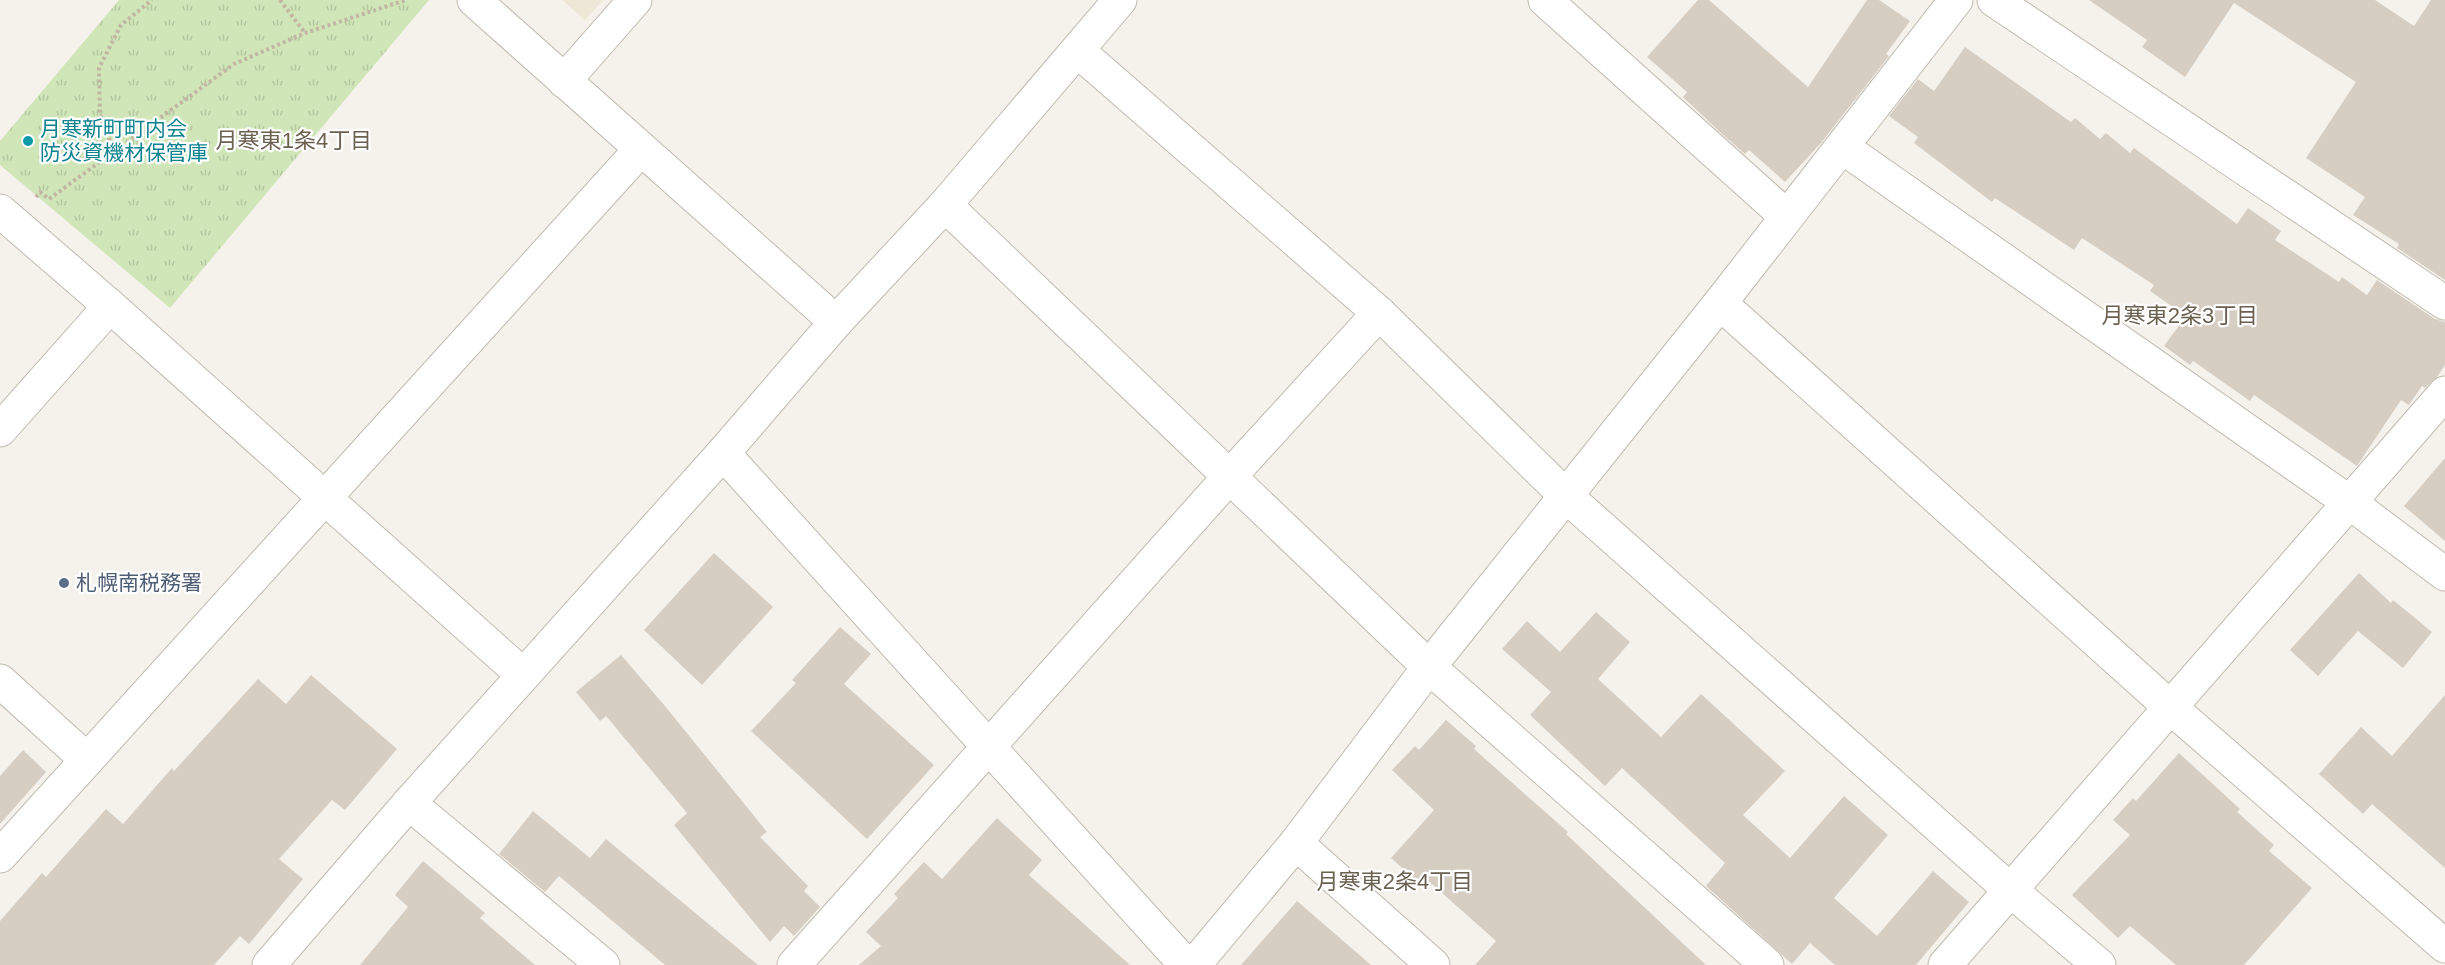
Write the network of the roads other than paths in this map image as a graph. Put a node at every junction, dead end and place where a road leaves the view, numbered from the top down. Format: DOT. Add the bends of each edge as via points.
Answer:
graph roads {
  1 [pos="474,0"];
  2 [pos="635,0"];
  3 [pos="1120,0"];
  4 [pos="1545,0"];
  5 [pos="1956,0"];
  6 [pos="1994,0"];
  7 [pos="1078,51"];
  8 [pos="564,81"];
  9 [pos="1842,147"];
  10 [pos="641,149"];
  11 [pos="945,205"];
  12 [pos="0,211"];
  13 [pos="1786,216"];
  14 [pos="1720,303"];
  15 [pos="2445,303"];
  16 [pos="110,306"];
  17 [pos="1379,313"];
  18 [pos="836,322"];
  19 [pos="2445,393"];
  20 [pos="0,430"];
  21 [pos="723,453"];
  22 [pos="1230,476"];
  23 [pos="1565,495"];
  24 [pos="326,497"];
  25 [pos="2349,502"];
  26 [pos="2445,574"];
  27 [pos="1429,668"];
  28 [pos="523,675"];
  29 [pos="0,681"];
  30 [pos="2170,707"];
  31 [pos="987,747"];
  32 [pos="87,760"];
  33 [pos="409,802"];
  34 [pos="1296,843"];
  35 [pos="0,856"];
  36 [pos="2010,889"];
  37 [pos="2445,946"];
  38 [pos="269,965"];
  39 [pos="603,965"];
  40 [pos="794,965"];
  41 [pos="1186,965"];
  42 [pos="1194,965"];
  43 [pos="1433,965"];
  44 [pos="1767,965"];
  45 [pos="1945,965"];
  46 [pos="2098,965"];
  1 -- 8 [label="street"];
  2 -- 8 [label="street"];
  3 -- 7 [label="street"];
  4 -- 13 [label="street"];
  5 -- 9 [label="street"];
  6 -- 15 [label="street"];
  7 -- 11 [label="street"];
  7 -- 17 [label="street"];
  8 -- 10 [label="street"];
  9 -- 13 [label="street"];
  9 -- 25 [label="street"];
  10 -- 18 [label="street"];
  10 -- 24 [label="street"];
  11 -- 18 [label="street"];
  11 -- 22 [label="street"];
  12 -- 16 [label="street"];
  13 -- 14 [label="street"];
  14 -- 23 [label="street"];
  14 -- 30 [label="street"];
  16 -- 20 [label="street"];
  16 -- 24 [label="street"];
  17 -- 22 [label="street"];
  17 -- 23 [label="street"];
  18 -- 21 [label="street"];
  19 -- 25 [label="street"];
  21 -- 28 [label="street"];
  21 -- 31 [label="street"];
  22 -- 27 [label="street"];
  22 -- 31 [label="street"];
  23 -- 27 [label="street"];
  23 -- 36 [label="street"];
  24 -- 28 [label="street"];
  24 -- 32 [label="street"];
  25 -- 26 [label="street"];
  25 -- 30 [label="street"];
  27 -- 34 [label="street"];
  27 -- 44 [label="street"];
  28 -- 33 [label="street"];
  29 -- 32 [label="street"];
  30 -- 36 [label="street"];
  30 -- 37 [label="street"];
  31 -- 40 [label="street"];
  31 -- 41 [label="street"];
  32 -- 35 [label="street"];
  33 -- 38 [label="street"];
  33 -- 39 [label="street"];
  34 -- 42 [label="street"];
  34 -- 43 [label="street"];
  36 -- 45 [label="street"];
  36 -- 46 [label="street"];
}
